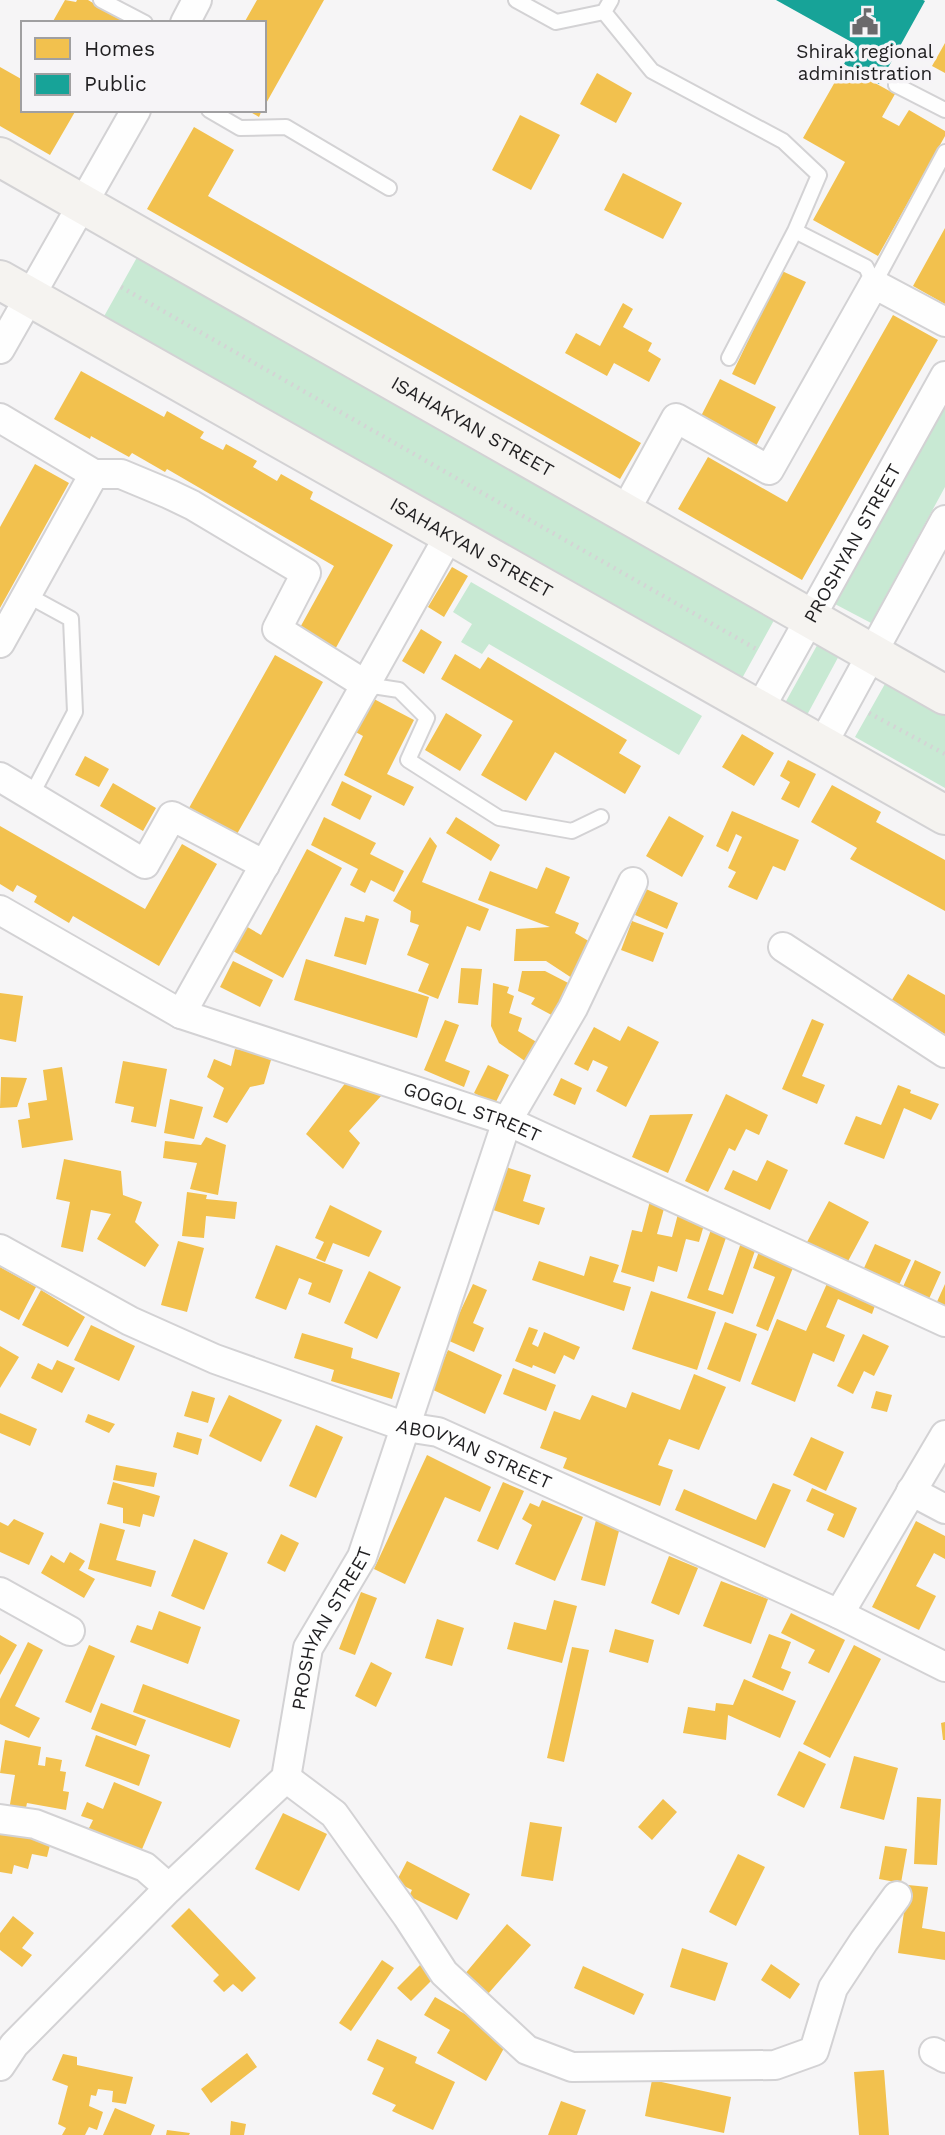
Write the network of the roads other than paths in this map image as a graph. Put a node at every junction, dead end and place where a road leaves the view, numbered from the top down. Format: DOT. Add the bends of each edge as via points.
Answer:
graph roads {
  1 [pos="101,0"];
  2 [pos="197,0"];
  3 [pos="516,0"];
  4 [pos="608,6"];
  5 [pos="141,21"];
  6 [pos="186,21"];
  7 [pos="896,85"];
  8 [pos="945,110"];
  9 [pos="135,112"];
  10 [pos="212,112"];
  11 [pos="945,152"];
  12 [pos="0,157"];
  13 [pos="389,188"];
  14 [pos="83,204"];
  15 [pos="794,231"];
  16 [pos="874,284"];
  17 [pos="15,288"];
  18 [pos="945,322"];
  19 [pos="0,349"];
  20 [pos="729,358"];
  21 [pos="945,376"];
  22 [pos="0,418"];
  23 [pos="94,474"];
  24 [pos="624,513"];
  25 [pos="945,520"];
  26 [pos="450,534"];
  27 [pos="27,595"];
  28 [pos="810,618"];
  29 [pos="0,642"];
  30 [pos="871,654"];
  31 [pos="366,685"];
  32 [pos="945,695"];
  33 [pos="759,710"];
  34 [pos="822,745"];
  35 [pos="0,777"];
  36 [pos="31,796"];
  37 [pos="945,815"];
  38 [pos="601,817"];
  39 [pos="264,865"];
  40 [pos="632,882"];
  41 [pos="0,910"];
  42 [pos="783,947"];
  43 [pos="181,1014"];
  44 [pos="945,1053"];
  45 [pos="507,1121"];
  46 [pos="0,1249"];
  47 [pos="945,1322"];
  48 [pos="406,1427"];
  49 [pos="945,1435"];
  50 [pos="911,1492"];
  51 [pos="945,1509"];
  52 [pos="0,1592"];
  53 [pos="839,1614"];
  54 [pos="70,1631"];
  55 [pos="945,1667"];
  56 [pos="286,1777"];
  57 [pos="0,1819"];
  58 [pos="169,1888"];
  59 [pos="897,1896"];
  60 [pos="7,2056"];
  1 -- 5 [label="lane"];
  2 -- 6 [label="street"];
  3 -- 4 [label="lane" via="556,22"];
  4 -- 15 [label="lane" via="652,71 783,141 819,175"];
  7 -- 8 [label="lane"];
  9 -- 14 [label="street"];
  10 -- 13 [label="lane" via="240,128 286,127"];
  11 -- 16 [label="lane"];
  12 -- 14 [label="street, ISAHAKYAN STREET"];
  14 -- 17 [label="street"];
  14 -- 24 [label="street, ISAHAKYAN STREET"];
  15 -- 16 [label="lane" via="866,267"];
  15 -- 20 [label="lane"];
  16 -- 18 [label="street"];
  16 -- 24 [label="street" via="769,470 676,418"];
  17 -- 19 [label="street"];
  17 -- 26 [label="street, ISAHAKYAN STREET"];
  21 -- 28 [label="street, PROSHYAN STREET"];
  22 -- 23 [label="street"];
  23 -- 27 [label="street"];
  23 -- 31 [label="street" via="121,474 180,500 306,573 277,629"];
  24 -- 28 [label="street, ISAHAKYAN STREET"];
  25 -- 30 [label="street"];
  26 -- 31 [label="street"];
  26 -- 33 [label="street, ISAHAKYAN STREET"];
  27 -- 29 [label="street"];
  27 -- 36 [label="lane" via="71,619 75,712"];
  28 -- 30 [label="street, ISAHAKYAN STREET"];
  28 -- 33 [label="street, PROSHYAN STREET"];
  30 -- 32 [label="street, ISAHAKYAN STREET"];
  30 -- 34 [label="street"];
  31 -- 38 [label="lane" via="399,690 427,718 408,760 499,818 572,831"];
  31 -- 39 [label="street"];
  33 -- 34 [label="street, ISAHAKYAN STREET"];
  34 -- 37 [label="street, ISAHAKYAN STREET"];
  35 -- 36 [label="street"];
  36 -- 39 [label="street" via="145,864 172,816"];
  39 -- 43 [label="street"];
  40 -- 45 [label="street, PROSHYAN STREET" via="573,1008"];
  41 -- 43 [label="street, GOGOL STREET"];
  42 -- 44 [label="street"];
  43 -- 45 [label="street, GOGOL STREET"];
  45 -- 47 [label="street, GOGOL STREET"];
  45 -- 48 [label="street, PROSHYAN STREET"];
  46 -- 48 [label="street, ABOVYAN STREET" via="130,1321 215,1359"];
  48 -- 53 [label="street, ABOVYAN STREET" via="438,1432"];
  48 -- 56 [label="street, PROSHYAN STREET" via="362,1557 308,1648"];
  49 -- 50 [label="street"];
  50 -- 51 [label="street"];
  50 -- 53 [label="street"];
  52 -- 54 [label="street"];
  53 -- 55 [label="street, ABOVYAN STREET"];
  56 -- 58 [label="street"];
  56 -- 59 [label="street" via="334,1814 444,1973 527,2050 572,2067 775,2065 814,2051 832,1988"];
  57 -- 58 [label="street" via="35,1824 145,1867"];
  58 -- 60 [label="street"];
}
